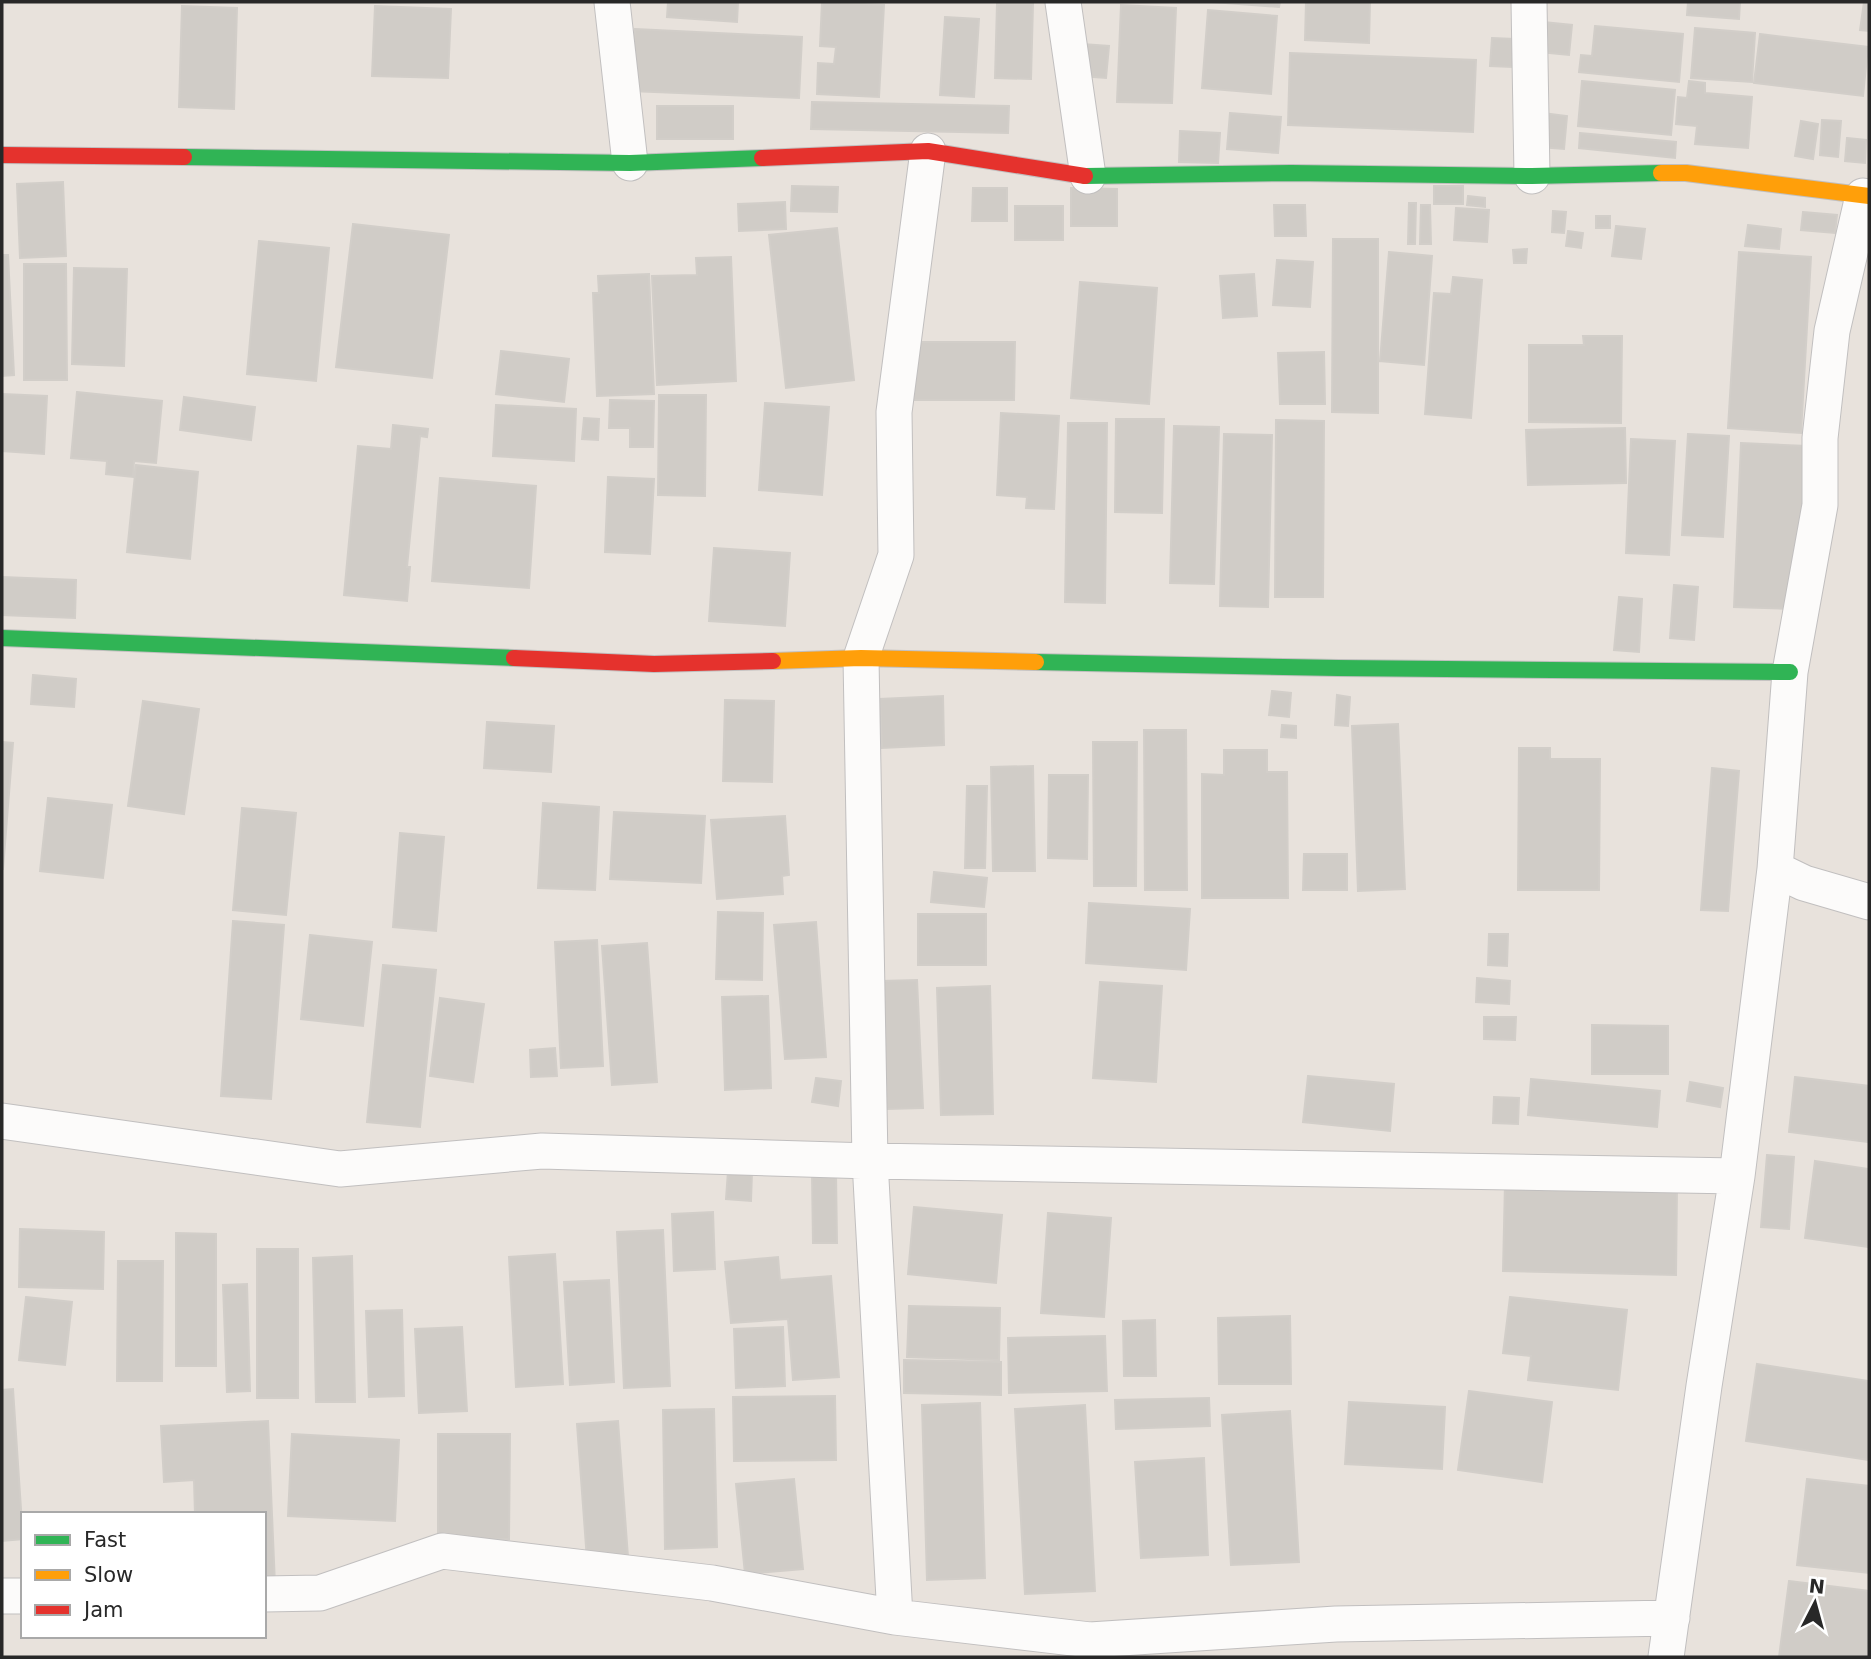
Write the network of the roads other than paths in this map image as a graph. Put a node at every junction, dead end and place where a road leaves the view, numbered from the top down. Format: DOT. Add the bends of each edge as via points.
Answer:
graph roads {
  1 [pos="612,2"];
  2 [pos="1063,2"];
  3 [pos="1529,2"];
  4 [pos="928,151"];
  5 [pos="2,155"];
  6 [pos="630,163"];
  7 [pos="1088,176"];
  8 [pos="1532,176"];
  9 [pos="1866,196"];
  10 [pos="2,638"];
  11 [pos="861,658"];
  12 [pos="1790,672"];
  13 [pos="1775,869"];
  14 [pos="1869,902"];
  15 [pos="2,1121"];
  16 [pos="870,1161"];
  17 [pos="1738,1176"];
  18 [pos="266,1594"];
  19 [pos="2,1596"];
  20 [pos="21,1596"];
  21 [pos="895,1617"];
  22 [pos="1672,1618"];
  23 [pos="1666,1657"];
  1 -- 6 [label="street"];
  2 -- 7 [label="street"];
  3 -- 8 [label="street"];
  4 -- 6 [label="street"];
  4 -- 7 [label="street"];
  4 -- 11 [label="street" via="894,412 896,555"];
  5 -- 6 [label="street"];
  7 -- 8 [label="street"];
  8 -- 9 [label="street" via="1686,173"];
  9 -- 12 [label="street" via="1832,331 1820,438 1820,505"];
  10 -- 11 [label="street" via="654,664"];
  11 -- 12 [label="street"];
  11 -- 16 [label="street"];
  12 -- 13 [label="street"];
  13 -- 14 [label="street" via="1804,883"];
  13 -- 17 [label="street"];
  15 -- 16 [label="street" via="340,1169 542,1151"];
  16 -- 17 [label="street"];
  16 -- 21 [label="street"];
  17 -- 22 [label="street"];
  18 -- 21 [label="street" via="320,1593 442,1551 712,1583"];
  19 -- 20 [label="street"];
  21 -- 22 [label="street" via="1090,1640 1336,1623"];
  22 -- 23 [label="street"];
}
